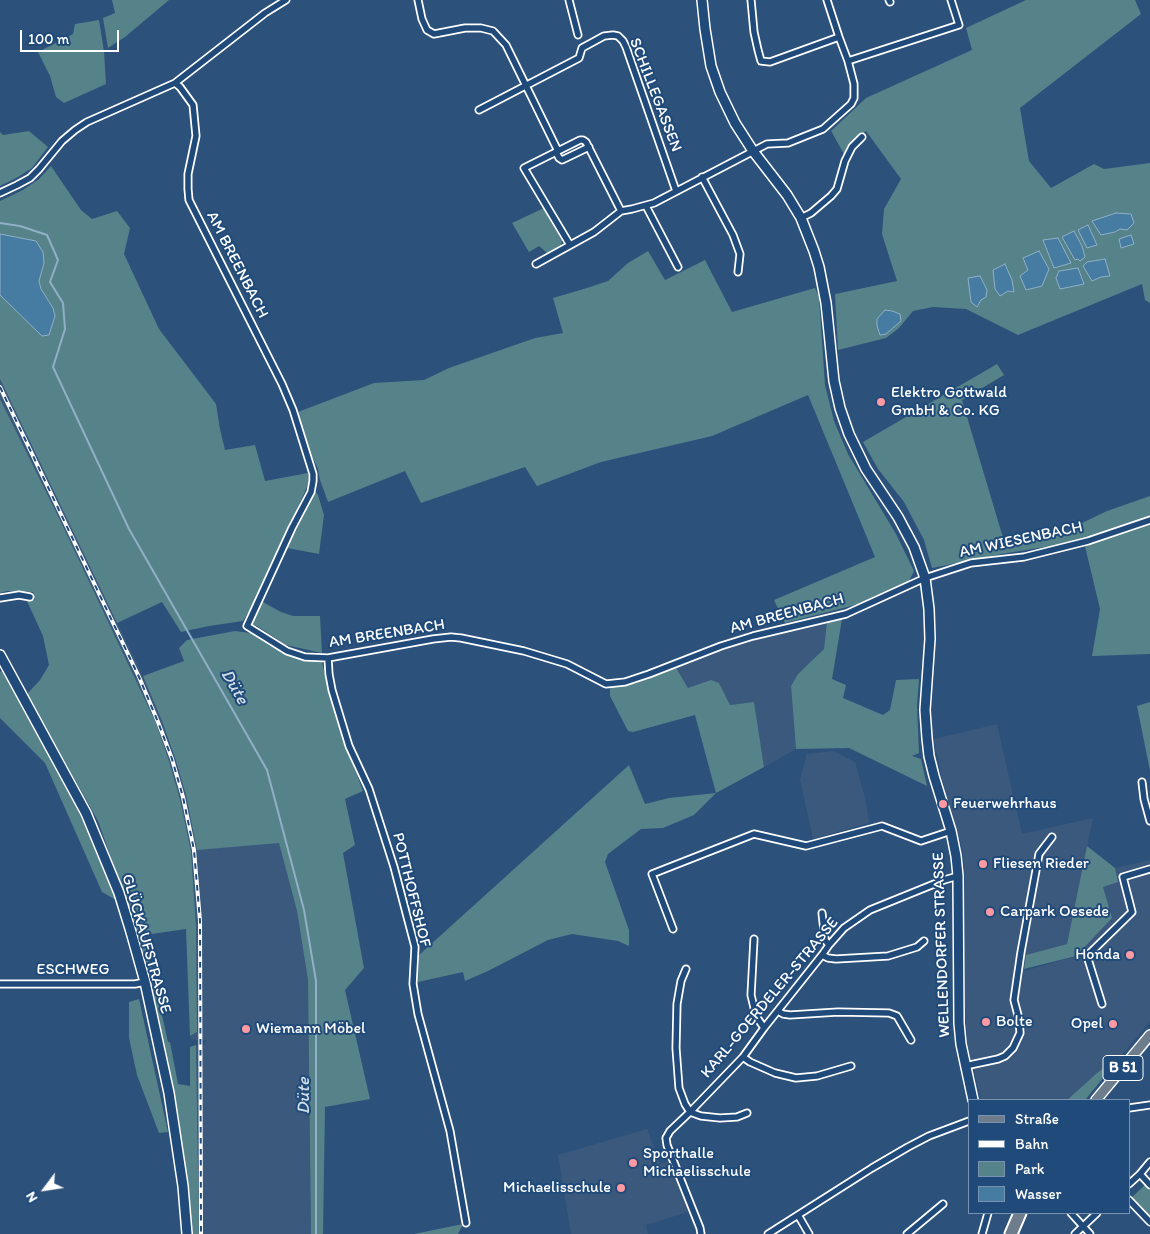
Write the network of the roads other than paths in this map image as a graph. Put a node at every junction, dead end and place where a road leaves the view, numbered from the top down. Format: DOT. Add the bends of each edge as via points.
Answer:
graph roads {
  1 [pos="286,0"];
  2 [pos="418,0"];
  3 [pos="569,0"];
  4 [pos="702,0"];
  5 [pos="751,0"];
  6 [pos="827,0"];
  7 [pos="951,0"];
  8 [pos="578,35"];
  9 [pos="839,37"];
  10 [pos="848,61"];
  11 [pos="175,83"];
  12 [pos="527,85"];
  13 [pos="479,110"];
  14 [pos="862,138"];
  15 [pos="589,148"];
  16 [pos="557,151"];
  17 [pos="752,151"];
  18 [pos="702,177"];
  19 [pos="676,191"];
  20 [pos="0,193"];
  21 [pos="646,206"];
  22 [pos="621,211"];
  23 [pos="801,218"];
  24 [pos="570,245"];
  25 [pos="536,264"];
  26 [pos="678,267"];
  27 [pos="738,272"];
  28 [pos="1150,520"];
  29 [pos="926,578"];
  30 [pos="30,597"];
  31 [pos="0,598"];
  32 [pos="0,655"];
  33 [pos="328,658"];
  34 [pos="1142,782"];
  35 [pos="1150,822"];
  36 [pos="951,831"];
  37 [pos="1052,836"];
  38 [pos="1150,869"];
  39 [pos="958,876"];
  40 [pos="822,914"];
  41 [pos="673,929"];
  42 [pos="754,939"];
  43 [pos="924,940"];
  44 [pos="828,945"];
  45 [pos="822,955"];
  46 [pos="686,969"];
  47 [pos="145,982"];
  48 [pos="0,984"];
  49 [pos="1102,1004"];
  50 [pos="778,1011"];
  51 [pos="764,1028"];
  52 [pos="1150,1035"];
  53 [pos="911,1040"];
  54 [pos="743,1057"];
  55 [pos="851,1066"];
  56 [pos="965,1066"];
  57 [pos="973,1099"];
  58 [pos="1097,1099"];
  59 [pos="1150,1105"];
  60 [pos="1130,1108"];
  61 [pos="690,1112"];
  62 [pos="747,1113"];
  63 [pos="968,1121"];
  64 [pos="1150,1162"];
  65 [pos="1140,1174"];
  66 [pos="1130,1183"];
  67 [pos="1150,1185"];
  68 [pos="1130,1201"];
  69 [pos="944,1204"];
  70 [pos="988,1214"];
  71 [pos="1011,1214"];
  72 [pos="1020,1214"];
  73 [pos="1072,1214"];
  74 [pos="1096,1214"];
  75 [pos="798,1215"];
  76 [pos="1150,1222"];
  77 [pos="466,1223"];
  78 [pos="1082,1226"];
  79 [pos="187,1234"];
  80 [pos="701,1234"];
  81 [pos="768,1234"];
  82 [pos="809,1234"];
  83 [pos="907,1234"];
  84 [pos="982,1234"];
  85 [pos="1003,1234"];
  86 [pos="1011,1234"];
  87 [pos="1075,1234"];
  88 [pos="1090,1234"];
  1 -- 11 [label="street"];
  2 -- 12 [label="street" via="422,20 427,30 434,34 466,28 493,31 506,45"];
  3 -- 8 [label="street"];
  4 -- 17 [label="street, WELLENDORFER STRASSE" via="711,66 720,92"];
  5 -- 9 [label="street" via="761,61 770,62"];
  6 -- 9 [label="street"];
  7 -- 10 [label="street" via="959,25"];
  9 -- 10 [label="street"];
  10 -- 17 [label="street" via="854,84 851,104 824,129 788,143 767,144"];
  11 -- 20 [label="street" via="86,122 62,141 30,178"];
  11 -- 33 [label="street, AM BREENBACH" via="193,105 196,136 188,174 189,200 282,384 313,474 311,492 247,626 287,651"];
  12 -- 13 [label="street"];
  12 -- 16 [label="street"];
  12 -- 19 [label="street, SCHILLEGASSEN" via="579,58 582,48 604,36 618,36 623,41"];
  14 -- 23 [label="street" via="844,161 832,196"];
  15 -- 16 [label="street" via="580,140"];
  15 -- 16 [label="street" via="562,160"];
  15 -- 22 [label="street"];
  16 -- 24 [label="street" via="524,168"];
  17 -- 18 [label="street"];
  17 -- 23 [label="street, WELLENDORFER STRASSE"];
  18 -- 19 [label="street"];
  18 -- 27 [label="street" via="733,235 740,254"];
  19 -- 21 [label="street"];
  21 -- 22 [label="street"];
  21 -- 26 [label="street"];
  22 -- 24 [label="street"];
  23 -- 29 [label="street, WELLENDORFER STRASSE" via="822,281 834,381 849,434 866,469 898,517"];
  24 -- 25 [label="street"];
  28 -- 29 [label="street, AM WIESENBACH" via="1088,541 1024,557 971,563"];
  29 -- 33 [label="street, AM BREENBACH" via="846,614 753,636 625,682 606,684 567,664 524,651 451,637"];
  29 -- 36 [label="street, WELLENDORFER STRASSE" via="930,639 925,710 927,738 934,776"];
  30 -- 31 [label="street"];
  32 -- 47 [label="street, GLÜCKAUFSTRASSE" via="86,812 118,893"];
  33 -- 77 [label="street, POTTHOFFSHOF" via="332,690 349,746 369,789 415,947 413,984 418,1014 450,1131"];
  34 -- 35 [label="street"];
  36 -- 39 [label="street, WELLENDORFER STRASSE"];
  36 -- 41 [label="street" via="921,841 882,826 806,846 754,834 652,874"];
  37 -- 56 [label="street" via="1039,854 1021,952 1014,1000 1020,1034 1005,1056"];
  38 -- 49 [label="street" via="1123,877 1132,912 1087,956"];
  39 -- 44 [label="street, KARL-GOERDELER-STRASSE" via="870,910 844,928"];
  39 -- 56 [label="street, WELLENDORFER STRASSE" via="958,1000"];
  40 -- 44 [label="street"];
  42 -- 51 [label="street" via="751,995 756,1016"];
  43 -- 45 [label="street" via="916,947 888,956 836,959"];
  44 -- 45 [label="street, KARL-GOERDELER-STRASSE"];
  45 -- 50 [label="street, KARL-GOERDELER-STRASSE"];
  46 -- 61 [label="street" via="677,1004 676,1048 679,1088"];
  47 -- 48 [label="street, ESCHWEG"];
  47 -- 79 [label="street, GLÜCKAUFSTRASSE" via="170,1093"];
  50 -- 51 [label="street, KARL-GOERDELER-STRASSE"];
  50 -- 53 [label="street" via="790,1015 838,1012 889,1014 897,1016"];
  51 -- 54 [label="street, KARL-GOERDELER-STRASSE"];
  52 -- 58 [label="main road, B 51"];
  54 -- 55 [label="street" via="775,1073 796,1078 817,1076"];
  54 -- 61 [label="street, KARL-GOERDELER-STRASSE"];
  56 -- 57 [label="street, WELLENDORFER STRASSE"];
  59 -- 60 [label="street"];
  61 -- 62 [label="street" via="720,1118"];
  61 -- 80 [label="street, KARL-GOERDELER-STRASSE" via="666,1138"];
  63 -- 75 [label="street" via="908,1147"];
  64 -- 65 [label="street"];
  65 -- 66 [label="street"];
  65 -- 67 [label="street"];
  68 -- 76 [label="street"];
  69 -- 83 [label="street"];
  70 -- 84 [label="street"];
  71 -- 85 [label="highway"];
  72 -- 86 [label="highway"];
  73 -- 78 [label="street"];
  74 -- 78 [label="street"];
  75 -- 81 [label="street"];
  75 -- 82 [label="street"];
  78 -- 87 [label="street"];
  78 -- 88 [label="street"];
}
